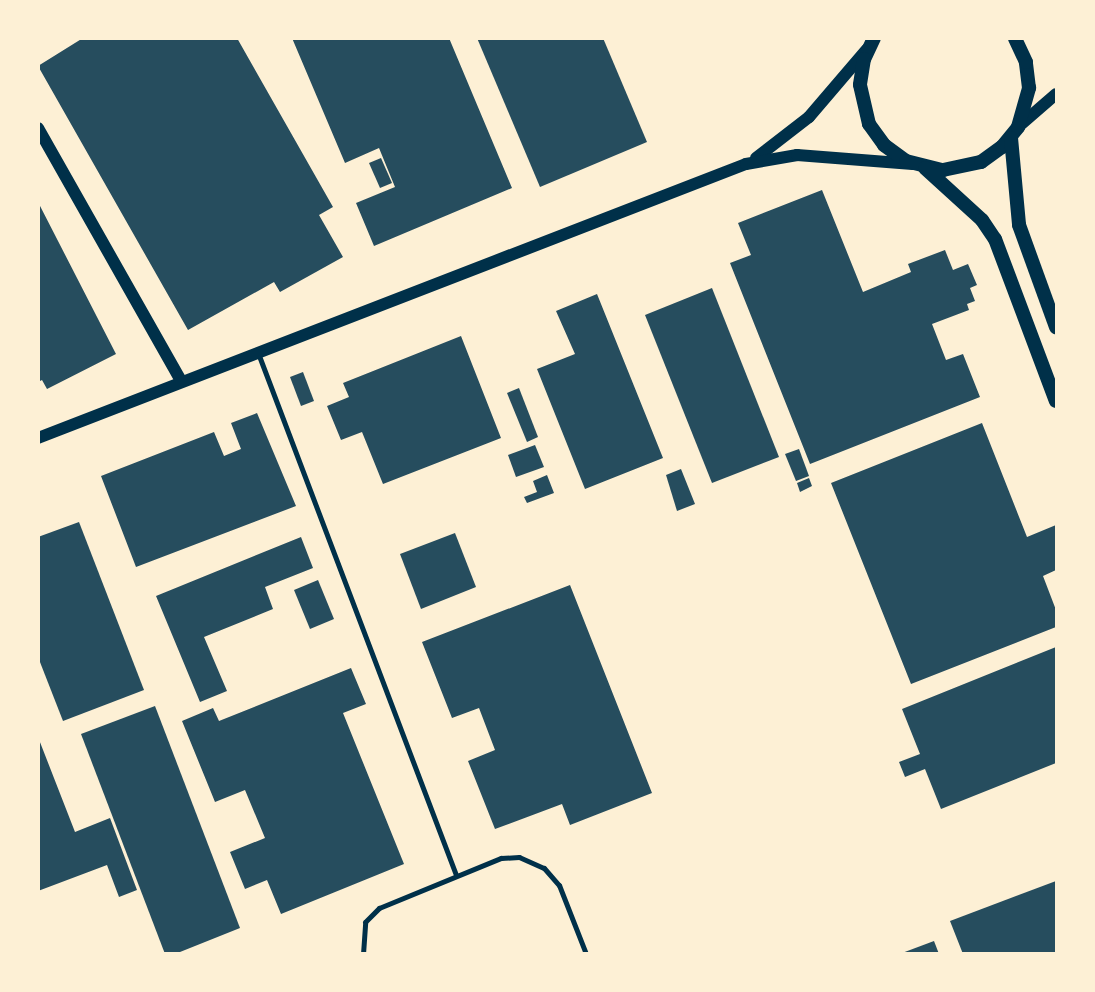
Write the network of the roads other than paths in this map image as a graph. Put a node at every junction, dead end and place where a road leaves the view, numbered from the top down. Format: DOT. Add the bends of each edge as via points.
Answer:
graph roads {
  1 [pos="1015,38"];
  2 [pos="872,43"];
  3 [pos="1056,93"];
  4 [pos="38,128"];
  5 [pos="1014,133"];
  6 [pos="747,164"];
  7 [pos="919,166"];
  8 [pos="1056,327"];
  9 [pos="258,353"];
  10 [pos="181,381"];
  11 [pos="1056,401"];
  12 [pos="38,438"];
  13 [pos="456,874"];
  14 [pos="363,954"];
  15 [pos="586,954"];
  1 -- 5 [label="main road" via="1026,62 1029,88"];
  2 -- 6 [label="street" via="809,117"];
  2 -- 7 [label="main road" via="860,85 864,111 884,145"];
  3 -- 5 [label="street"];
  4 -- 10 [label="street"];
  5 -- 7 [label="main road" via="992,155 969,166"];
  5 -- 8 [label="main road" via="1019,225"];
  6 -- 7 [label="street" via="797,155"];
  6 -- 9 [label="street"];
  7 -- 11 [label="main road" via="982,220 995,239"];
  9 -- 10 [label="street"];
  9 -- 13 [label="lane"];
  10 -- 12 [label="street"];
  13 -- 14 [label="lane" via="371,914 362,932"];
  13 -- 15 [label="lane" via="509,857 537,863 559,885"];
}
